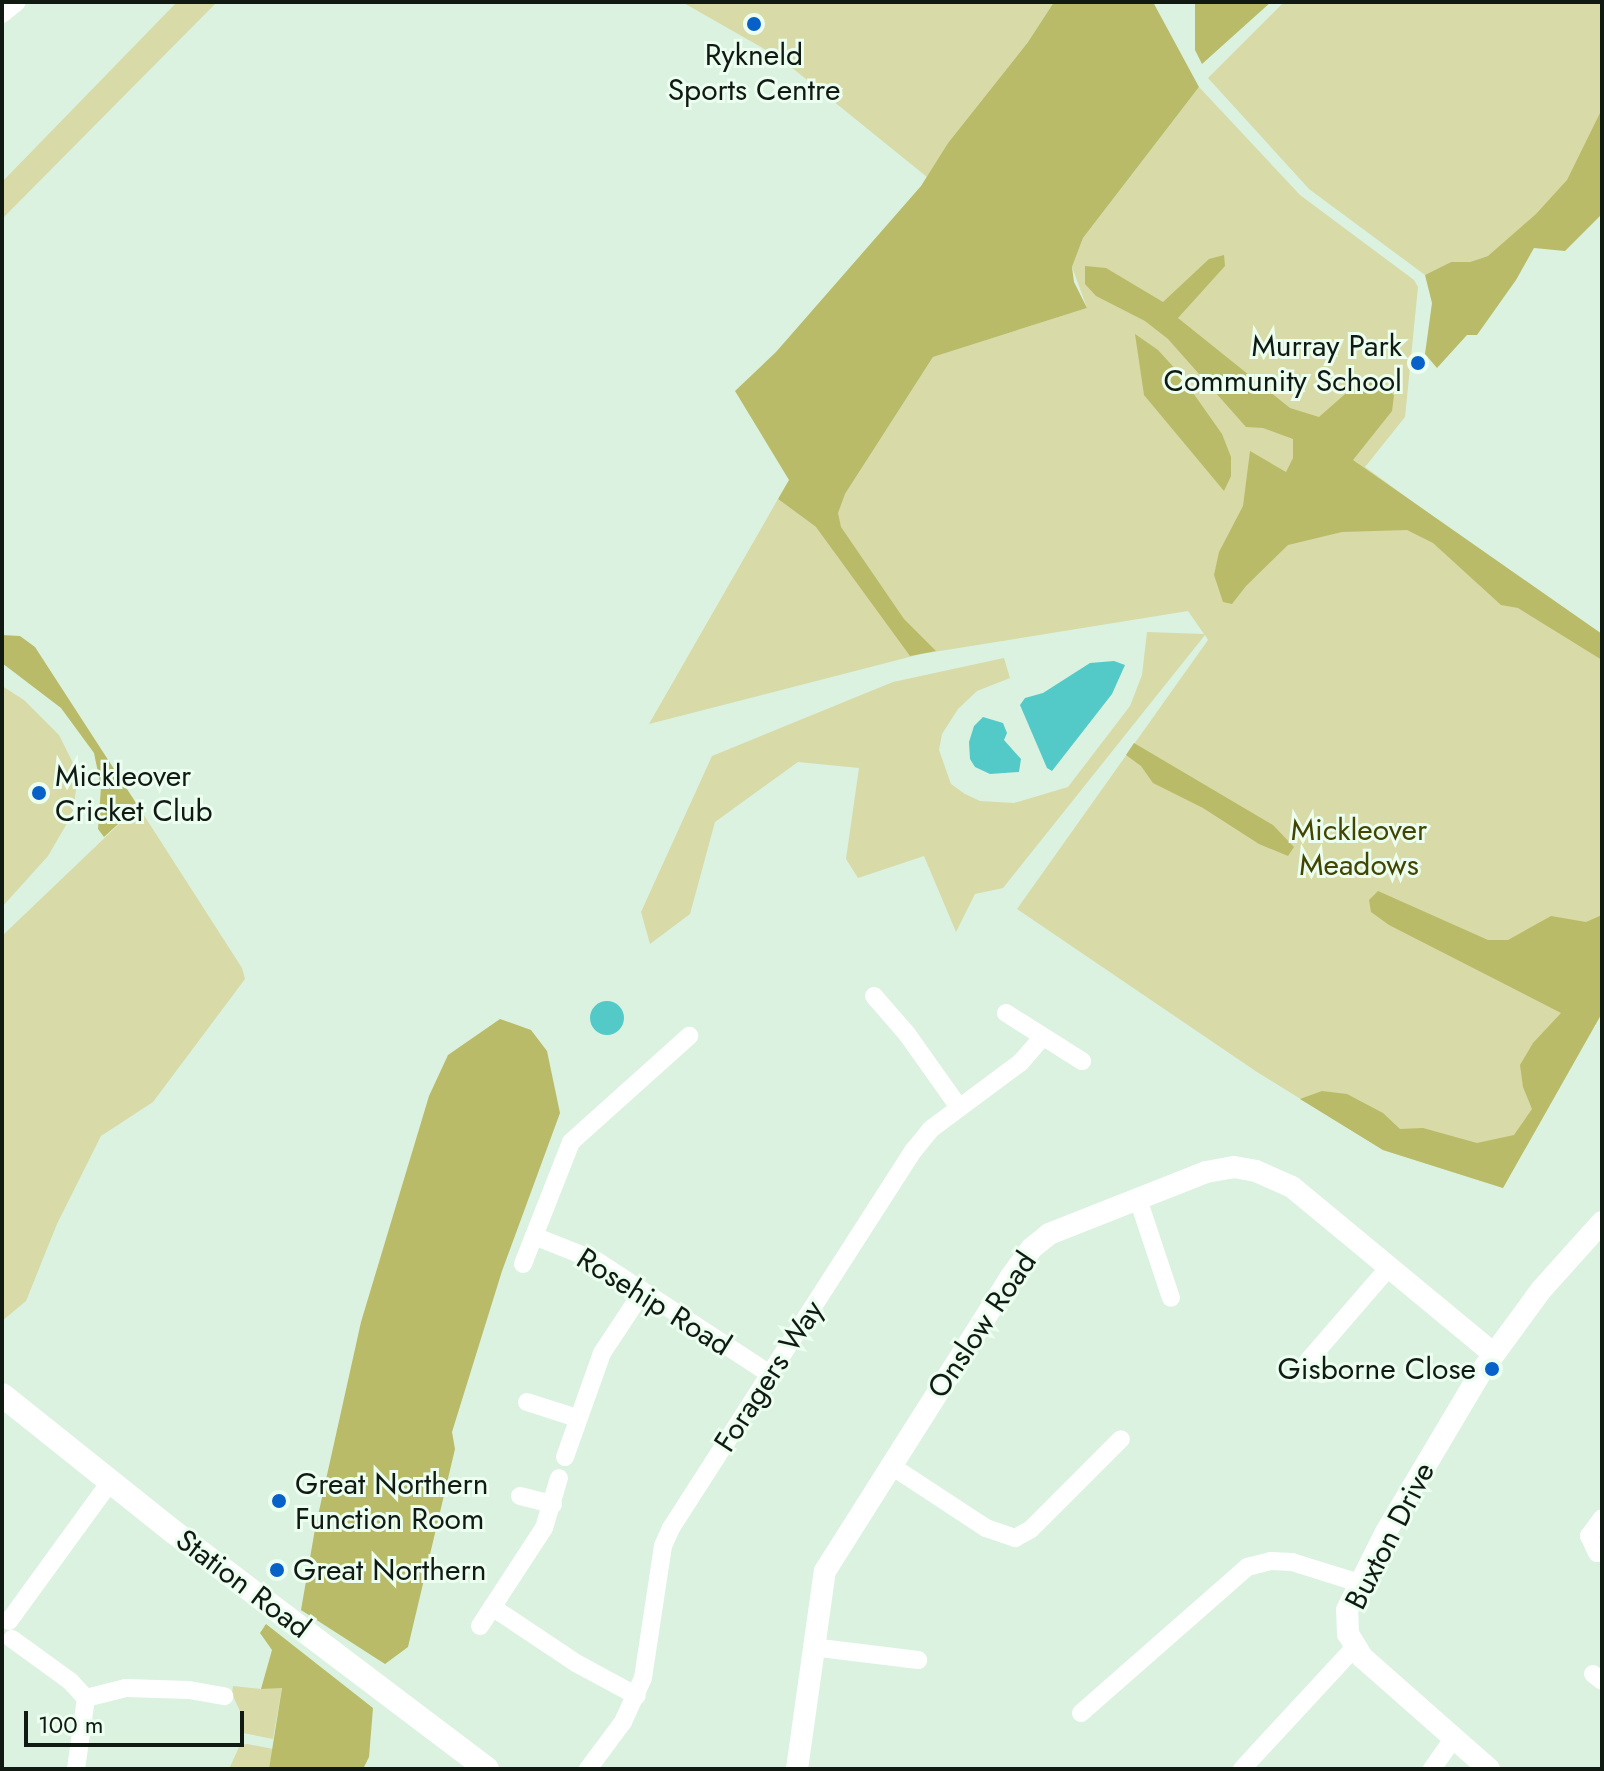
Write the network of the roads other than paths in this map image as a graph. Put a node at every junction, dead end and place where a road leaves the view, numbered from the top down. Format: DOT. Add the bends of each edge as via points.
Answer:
graph roads {
  1 [pos="17,2"];
  2 [pos="2,14"];
  3 [pos="874,996"];
  4 [pos="1006,1013"];
  5 [pos="689,1036"];
  6 [pos="1042,1038"];
  7 [pos="1082,1061"];
  8 [pos="958,1106"];
  9 [pos="1138,1199"];
  10 [pos="1599,1230"];
  11 [pos="534,1236"];
  12 [pos="523,1264"];
  13 [pos="1389,1267"];
  14 [pos="1163,1290"];
  15 [pos="643,1291"];
  16 [pos="1494,1354"];
  17 [pos="770,1374"];
  18 [pos="1322,1374"];
  19 [pos="2,1395"];
  20 [pos="527,1402"];
  21 [pos="577,1418"];
  22 [pos="1121,1439"];
  23 [pos="565,1457"];
  24 [pos="890,1465"];
  25 [pos="559,1478"];
  26 [pos="110,1482"];
  27 [pos="520,1496"];
  28 [pos="553,1504"];
  29 [pos="1602,1518"];
  30 [pos="1597,1553"];
  31 [pos="1359,1583"];
  32 [pos="492,1607"];
  33 [pos="480,1626"];
  34 [pos="6,1631"];
  35 [pos="812,1647"];
  36 [pos="1354,1648"];
  37 [pos="904,1664"];
  38 [pos="224,1696"];
  39 [pos="637,1696"];
  40 [pos="86,1698"];
  41 [pos="1081,1713"];
  42 [pos="1454,1738"];
  43 [pos="482,1767"];
  44 [pos="76,1769"];
  45 [pos="588,1769"];
  46 [pos="797,1769"];
  47 [pos="1242,1769"];
  48 [pos="1432,1769"];
  49 [pos="1489,1769"];
  1 -- 2 [label="street"];
  3 -- 8 [label="street"];
  4 -- 6 [label="street"];
  5 -- 11 [label="street" via="571,1142"];
  6 -- 7 [label="street"];
  6 -- 8 [label="street, Foragers Way" via="1020,1063"];
  8 -- 17 [label="street, Foragers Way" via="914,1150"];
  9 -- 13 [label="street, Onslow Road" via="1206,1172 1234,1167 1256,1171 1292,1187"];
  9 -- 14 [label="street"];
  9 -- 24 [label="street, Onslow Road" via="1049,1234 1032,1248"];
  10 -- 16 [label="street, Buxton Drive" via="1541,1290"];
  11 -- 12 [label="street"];
  11 -- 15 [label="street, Rosehip Road" via="597,1261"];
  13 -- 16 [label="street, Onslow Road"];
  13 -- 18 [label="street" via="1308,1361"];
  15 -- 17 [label="street, Rosehip Road"];
  15 -- 21 [label="street" via="602,1353"];
  16 -- 31 [label="street, Buxton Drive"];
  17 -- 39 [label="street, Foragers Way" via="663,1546"];
  19 -- 26 [label="main road, Station Road"];
  20 -- 21 [label="street"];
  21 -- 23 [label="street"];
  22 -- 24 [label="street" via="1101,1447 1031,1529 1015,1538 986,1528"];
  24 -- 35 [label="street, Onslow Road" via="825,1571"];
  25 -- 28 [label="street"];
  26 -- 34 [label="street"];
  26 -- 43 [label="main road, Station Road"];
  27 -- 28 [label="street"];
  28 -- 32 [label="street" via="544,1528"];
  29 -- 30 [label="street" via="1589,1536"];
  31 -- 36 [label="street, Buxton Drive" via="1347,1610"];
  31 -- 41 [label="street" via="1292,1562 1247,1567"];
  32 -- 33 [label="street"];
  32 -- 39 [label="street"];
  34 -- 40 [label="street"];
  35 -- 37 [label="street"];
  35 -- 46 [label="street, Onslow Road"];
  36 -- 42 [label="street, Buxton Drive"];
  36 -- 47 [label="street"];
  38 -- 40 [label="street" via="126,1688"];
  39 -- 45 [label="street, Foragers Way"];
  40 -- 44 [label="street"];
  42 -- 48 [label="street"];
  42 -- 49 [label="street, Buxton Drive"];
}
